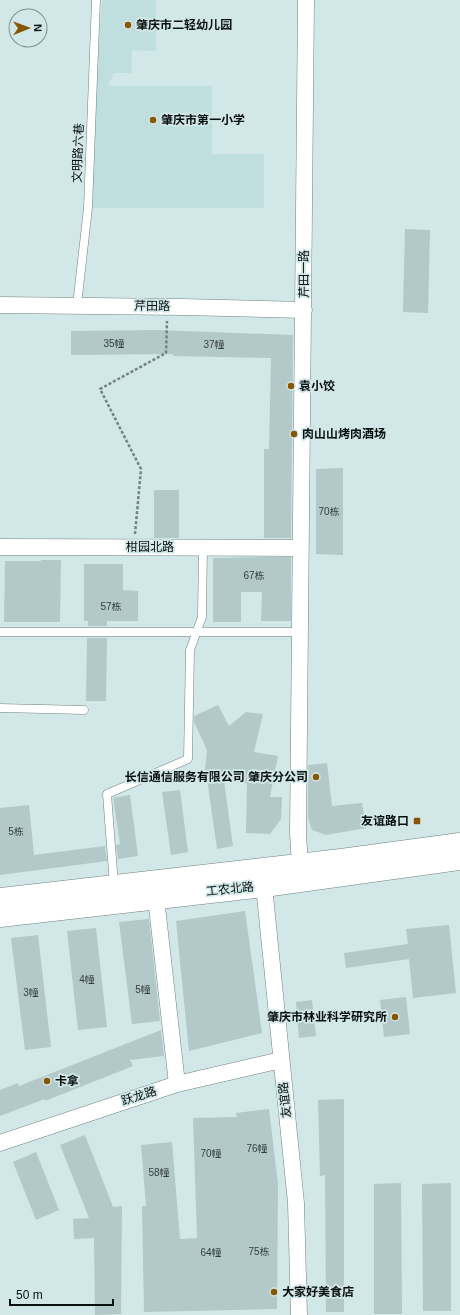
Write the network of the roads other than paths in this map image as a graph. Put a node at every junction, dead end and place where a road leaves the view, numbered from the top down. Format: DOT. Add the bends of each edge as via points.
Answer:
graph roads {
  1 [pos="96,0"];
  2 [pos="306,0"];
  3 [pos="0,304"];
  4 [pos="77,305"];
  5 [pos="304,310"];
  6 [pos="0,547"];
  7 [pos="203,548"];
  8 [pos="300,548"];
  9 [pos="0,632"];
  10 [pos="196,632"];
  11 [pos="300,632"];
  12 [pos="0,708"];
  13 [pos="84,710"];
  14 [pos="460,844"];
  15 [pos="460,860"];
  16 [pos="300,864"];
  17 [pos="115,886"];
  18 [pos="264,886"];
  19 [pos="156,898"];
  20 [pos="0,899"];
  21 [pos="0,916"];
  22 [pos="281,1060"];
  23 [pos="177,1084"];
  24 [pos="0,1143"];
  25 [pos="299,1315"];
  1 -- 4 [label="lane, 文明路六巷" via="88,208"];
  2 -- 5 [label="street, 芹田一路"];
  3 -- 4 [label="street, 芹田路"];
  4 -- 5 [label="street, 芹田路"];
  5 -- 8 [label="street, 芹田一路"];
  6 -- 7 [label="street, 柑园北路"];
  7 -- 8 [label="street, 柑园北路"];
  7 -- 10 [label="lane" via="202,617"];
  8 -- 11 [label="street, 芹田一路"];
  9 -- 10 [label="lane"];
  10 -- 11 [label="lane"];
  10 -- 17 [label="lane" via="190,650 188,759 107,794"];
  11 -- 16 [label="street, 芹田一路"];
  12 -- 13 [label="lane"];
  14 -- 16 [label="street, 工农北路"];
  15 -- 18 [label="street, 工农北路"];
  16 -- 17 [label="street, 工农北路"];
  17 -- 20 [label="street, 工农北路"];
  18 -- 19 [label="street, 工农北路"];
  18 -- 22 [label="street, 友谊路"];
  19 -- 21 [label="street, 工农北路"];
  19 -- 23 [label="street"];
  22 -- 23 [label="street, 跃龙路"];
  22 -- 25 [label="street, 友谊路" via="296,1203"];
  23 -- 24 [label="street, 跃龙路"];
}
